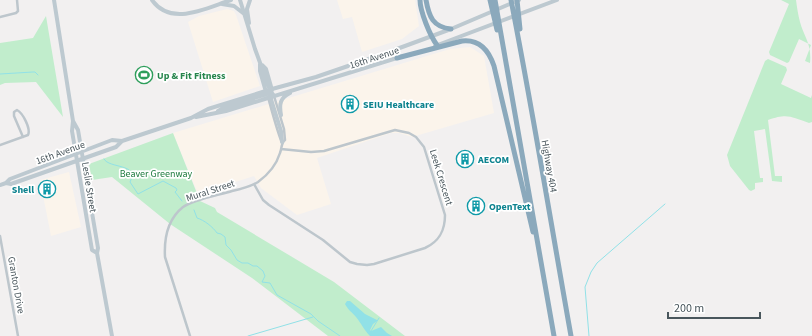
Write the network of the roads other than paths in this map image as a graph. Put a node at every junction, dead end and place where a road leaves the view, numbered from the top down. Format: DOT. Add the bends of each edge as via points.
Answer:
graph roads {
  1 [pos="17,0"];
  2 [pos="54,0"];
  3 [pos="152,0"];
  4 [pos="231,0"];
  5 [pos="240,0"];
  6 [pos="250,0"];
  7 [pos="420,0"];
  8 [pos="426,0"];
  9 [pos="511,0"];
  10 [pos="518,0"];
  11 [pos="557,0"];
  12 [pos="493,1"];
  13 [pos="220,4"];
  14 [pos="244,14"];
  15 [pos="0,17"];
  16 [pos="518,22"];
  17 [pos="451,29"];
  18 [pos="250,32"];
  19 [pos="431,36"];
  20 [pos="437,45"];
  21 [pos="396,58"];
  22 [pos="260,64"];
  23 [pos="301,88"];
  24 [pos="270,93"];
  25 [pos="281,115"];
  26 [pos="191,118"];
  27 [pos="73,121"];
  28 [pos="22,137"];
  29 [pos="122,141"];
  30 [pos="282,142"];
  31 [pos="0,145"];
  32 [pos="281,149"];
  33 [pos="82,153"];
  34 [pos="76,155"];
  35 [pos="83,159"];
  36 [pos="77,161"];
  37 [pos="6,183"];
  38 [pos="254,184"];
  39 [pos="0,185"];
  40 [pos="0,236"];
  41 [pos="97,253"];
  42 [pos="541,261"];
  43 [pos="18,336"];
  44 [pos="112,336"];
  45 [pos="190,336"];
  46 [pos="554,336"];
  47 [pos="571,336"];
  1 -- 15 [label="street" via="18,11"];
  2 -- 27 [label="main road, Leslie Street"];
  3 -- 13 [label="main road" via="162,10 177,15"];
  4 -- 13 [label="main road"];
  5 -- 14 [label="main road"];
  6 -- 18 [label="main road" via="247,9"];
  7 -- 19 [label="highway"];
  8 -- 17 [label="highway" via="432,19 437,25"];
  9 -- 16 [label="highway"];
  10 -- 16 [label="highway"];
  10 -- 17 [label="main road, 16th Avenue"];
  11 -- 20 [label="main road, 16th Avenue"];
  12 -- 42 [label="highway"];
  13 -- 14 [label="main road" via="234,6"];
  14 -- 18 [label="main road"];
  16 -- 47 [label="highway, Highway 404" via="540,166"];
  17 -- 19 [label="main road, 16th Avenue"];
  18 -- 22 [label="main road"];
  19 -- 20 [label="highway"];
  19 -- 24 [label="main road, 16th Avenue"];
  20 -- 21 [label="main road, 16th Avenue"];
  21 -- 23 [label="main road, 16th Avenue"];
  21 -- 42 [label="highway" via="468,40 486,50 494,66"];
  22 -- 24 [label="main road" via="260,71"];
  22 -- 24 [label="main road" via="266,69"];
  23 -- 24 [label="main road, 16th Avenue"];
  23 -- 25 [label="main road" via="282,100"];
  24 -- 25 [label="street, Mural Street"];
  24 -- 26 [label="main road, 16th Avenue" via="213,114"];
  24 -- 26 [label="main road, 16th Avenue" via="208,109"];
  24 -- 30 [label="main road"];
  25 -- 30 [label="street, Mural Street" via="285,140"];
  26 -- 29 [label="main road, 16th Avenue"];
  27 -- 33 [label="main road, Leslie Street" via="78,130"];
  27 -- 34 [label="main road, Leslie Street"];
  28 -- 28 [label="street" via="28,135 30,130 21,112 17,110 14,116"];
  28 -- 31 [label="street"];
  29 -- 33 [label="main road, 16th Avenue" via="112,140"];
  29 -- 35 [label="main road, 16th Avenue" via="116,147"];
  30 -- 32 [label="street, Mural Street"];
  32 -- 38 [label="street, Mural Street" via="272,170"];
  32 -- 38 [label="street, Leek Crescent" via="324,151 395,130 409,133 424,147 445,215 445,226 440,236 426,248 373,264 356,264 269,205"];
  33 -- 34 [label="main road, 16th Avenue"];
  33 -- 35 [label="main road, Leslie Street"];
  34 -- 36 [label="main road, Leslie Street"];
  34 -- 37 [label="main road, 16th Avenue" via="10,179"];
  35 -- 36 [label="main road, 16th Avenue"];
  35 -- 41 [label="main road, Leslie Street"];
  36 -- 37 [label="main road, 16th Avenue" via="11,184"];
  36 -- 41 [label="main road, Leslie Street" via="92,250"];
  37 -- 39 [label="main road, 16th Avenue"];
  38 -- 45 [label="street, Mural Street" via="192,202 183,208 170,224 164,244 165,257"];
  40 -- 43 [label="street, Granton Drive"];
  41 -- 44 [label="main road, Leslie Street"];
  42 -- 46 [label="highway"];
}
